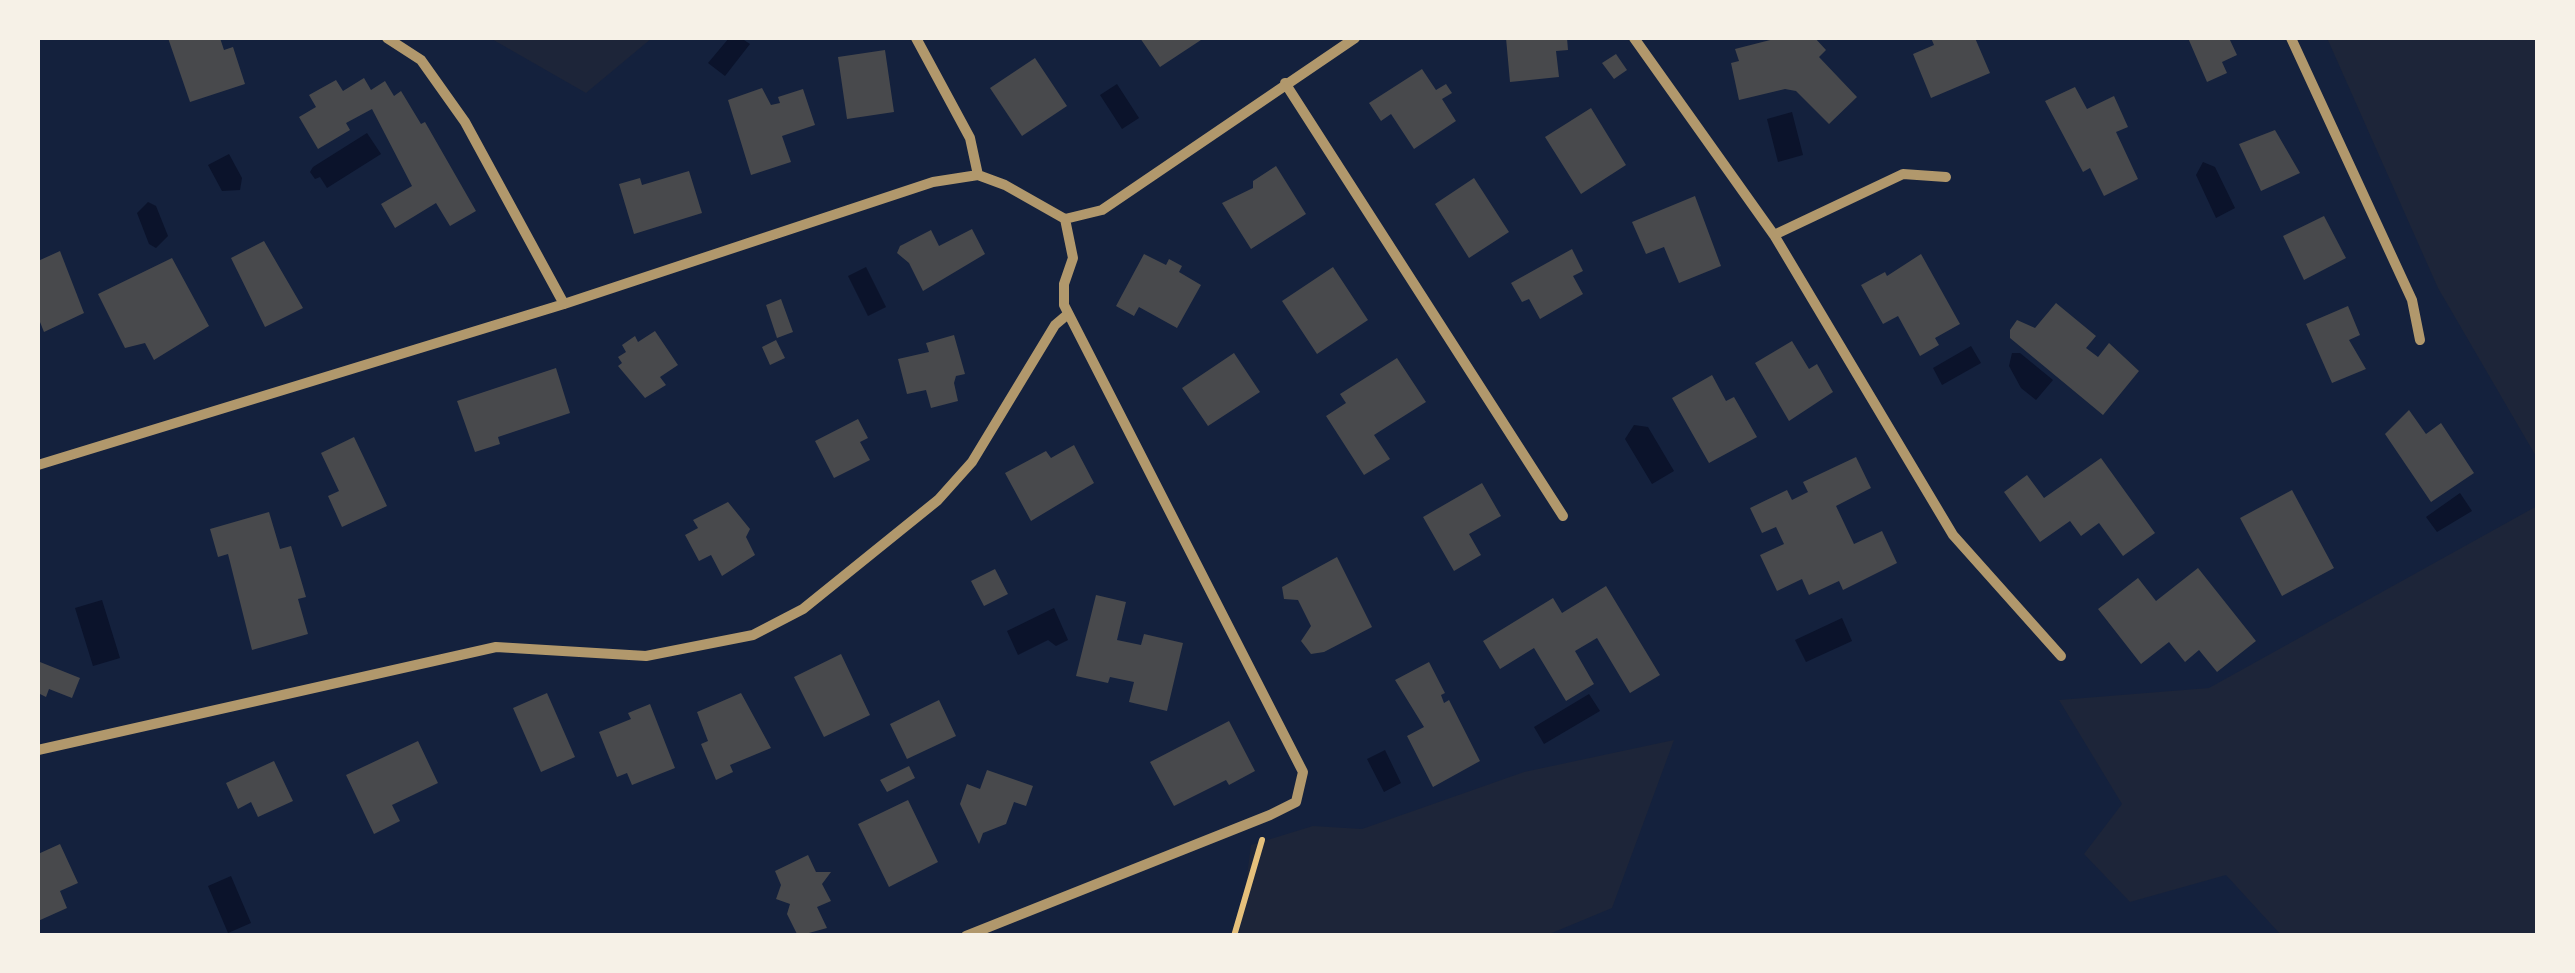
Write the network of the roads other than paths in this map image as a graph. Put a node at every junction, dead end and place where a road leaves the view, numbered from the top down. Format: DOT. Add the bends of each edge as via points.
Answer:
graph roads {
  1 [pos="387,38"];
  2 [pos="916,38"];
  3 [pos="1355,38"];
  4 [pos="1634,38"];
  5 [pos="2290,38"];
  6 [pos="1285,84"];
  7 [pos="978,175"];
  8 [pos="1946,177"];
  9 [pos="1065,219"];
  10 [pos="1774,235"];
  11 [pos="564,304"];
  12 [pos="1068,314"];
  13 [pos="2420,340"];
  14 [pos="38,465"];
  15 [pos="1563,516"];
  16 [pos="2061,656"];
  17 [pos="38,750"];
  18 [pos="966,936"];
  1 -- 11 [label="street" via="421,60 466,122"];
  2 -- 7 [label="street" via="970,138"];
  3 -- 6 [label="street"];
  4 -- 10 [label="street"];
  5 -- 13 [label="street" via="2412,300"];
  6 -- 9 [label="street" via="1102,210"];
  6 -- 15 [label="street"];
  7 -- 9 [label="street"];
  7 -- 11 [label="street" via="933,182"];
  8 -- 10 [label="street" via="1903,174"];
  9 -- 12 [label="street" via="1073,258 1063,296"];
  10 -- 16 [label="street" via="1953,536"];
  11 -- 14 [label="street"];
  12 -- 17 [label="street" via="972,462 938,500 803,608 753,635 646,656 480,650"];
  12 -- 18 [label="street" via="1303,772 1296,802 1270,815"];
}
